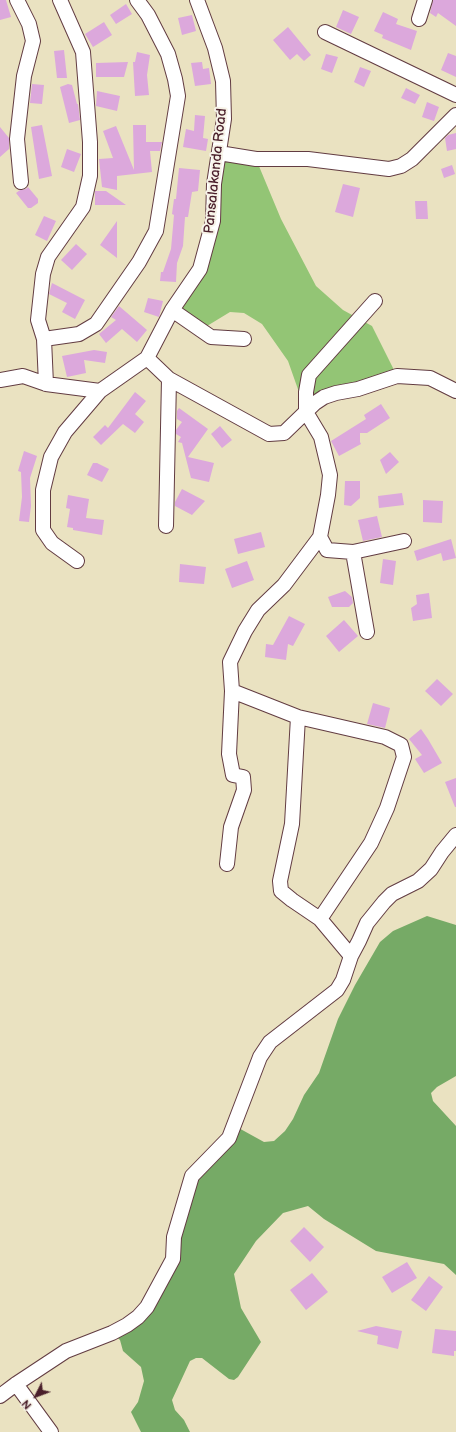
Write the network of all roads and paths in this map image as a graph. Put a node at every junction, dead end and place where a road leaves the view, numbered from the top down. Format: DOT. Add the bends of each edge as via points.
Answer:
graph roads {
  1 [pos="17,0"];
  2 [pos="60,0"];
  3 [pos="138,0"];
  4 [pos="197,0"];
  5 [pos="425,0"];
  6 [pos="419,19"];
  7 [pos="325,32"];
  8 [pos="456,95"];
  9 [pos="456,115"];
  10 [pos="219,153"];
  11 [pos="21,182"];
  12 [pos="375,301"];
  13 [pos="172,310"];
  14 [pos="44,339"];
  15 [pos="244,339"];
  16 [pos="147,358"];
  17 [pos="169,379"];
  18 [pos="0,380"];
  19 [pos="46,384"];
  20 [pos="100,391"];
  21 [pos="456,391"];
  22 [pos="306,412"];
  23 [pos="166,526"];
  24 [pos="320,537"];
  25 [pos="404,541"];
  26 [pos="353,552"];
  27 [pos="77,561"];
  28 [pos="367,632"];
  29 [pos="232,691"];
  30 [pos="298,717"];
  31 [pos="456,835"];
  32 [pos="227,864"];
  33 [pos="320,919"];
  34 [pos="351,956"];
  35 [pos="16,1384"];
  36 [pos="0,1396"];
  37 [pos="51,1432"];
  1 -- 11 [label="street" via="29,24 33,41 24,76 17,139"];
  2 -- 14 [label="street" via="83,52 90,176 83,207 48,257 43,274 38,320"];
  3 -- 14 [label="street" via="168,54 178,96 156,231 139,262 96,324 79,334"];
  4 -- 10 [label="street, Pansalakanda Road" via="216,48 223,81 224,119"];
  5 -- 6 [label="street"];
  7 -- 8 [label="street"];
  9 -- 10 [label="street" via="412,158 401,166 389,168 308,159 256,159"];
  10 -- 13 [label="street, Pansalakanda Road" via="214,184 213,221 206,249 200,269"];
  12 -- 22 [label="street" via="309,375"];
  13 -- 15 [label="street" via="211,337"];
  13 -- 16 [label="street, Pansalakanda Road"];
  14 -- 19 [label="street"];
  16 -- 17 [label="street"];
  16 -- 20 [label="street, Pansalakanda Road"];
  17 -- 22 [label="street" via="269,434 284,433"];
  17 -- 23 [label="street"];
  18 -- 19 [label="street" via="23,376"];
  19 -- 20 [label="street"];
  20 -- 27 [label="street, Pansalakanda Road" via="65,432 51,457 42,490 43,530 52,543"];
  21 -- 22 [label="street" via="430,378 397,376 324,397"];
  22 -- 24 [label="street" via="321,437 330,475"];
  24 -- 26 [label="street" via="327,550"];
  24 -- 29 [label="street" via="284,585 258,610 245,631 230,662"];
  25 -- 26 [label="street"];
  26 -- 28 [label="street"];
  29 -- 30 [label="street"];
  29 -- 32 [label="street" via="229,754 233,775 243,777 244,790 231,827"];
  30 -- 33 [label="street" via="292,824 280,881 281,891"];
  30 -- 33 [label="street" via="385,736 401,745 404,757 387,808 371,843"];
  31 -- 34 [label="street" via="432,869 418,881 392,894 384,902 367,923"];
  33 -- 34 [label="street"];
  34 -- 35 [label="street" via="343,980 336,990 270,1042 260,1057 229,1138 192,1176 174,1237 173,1258 146,1307 138,1317 112,1334 66,1351"];
  35 -- 36 [label="street"];
  35 -- 37 [label="street"];
}
